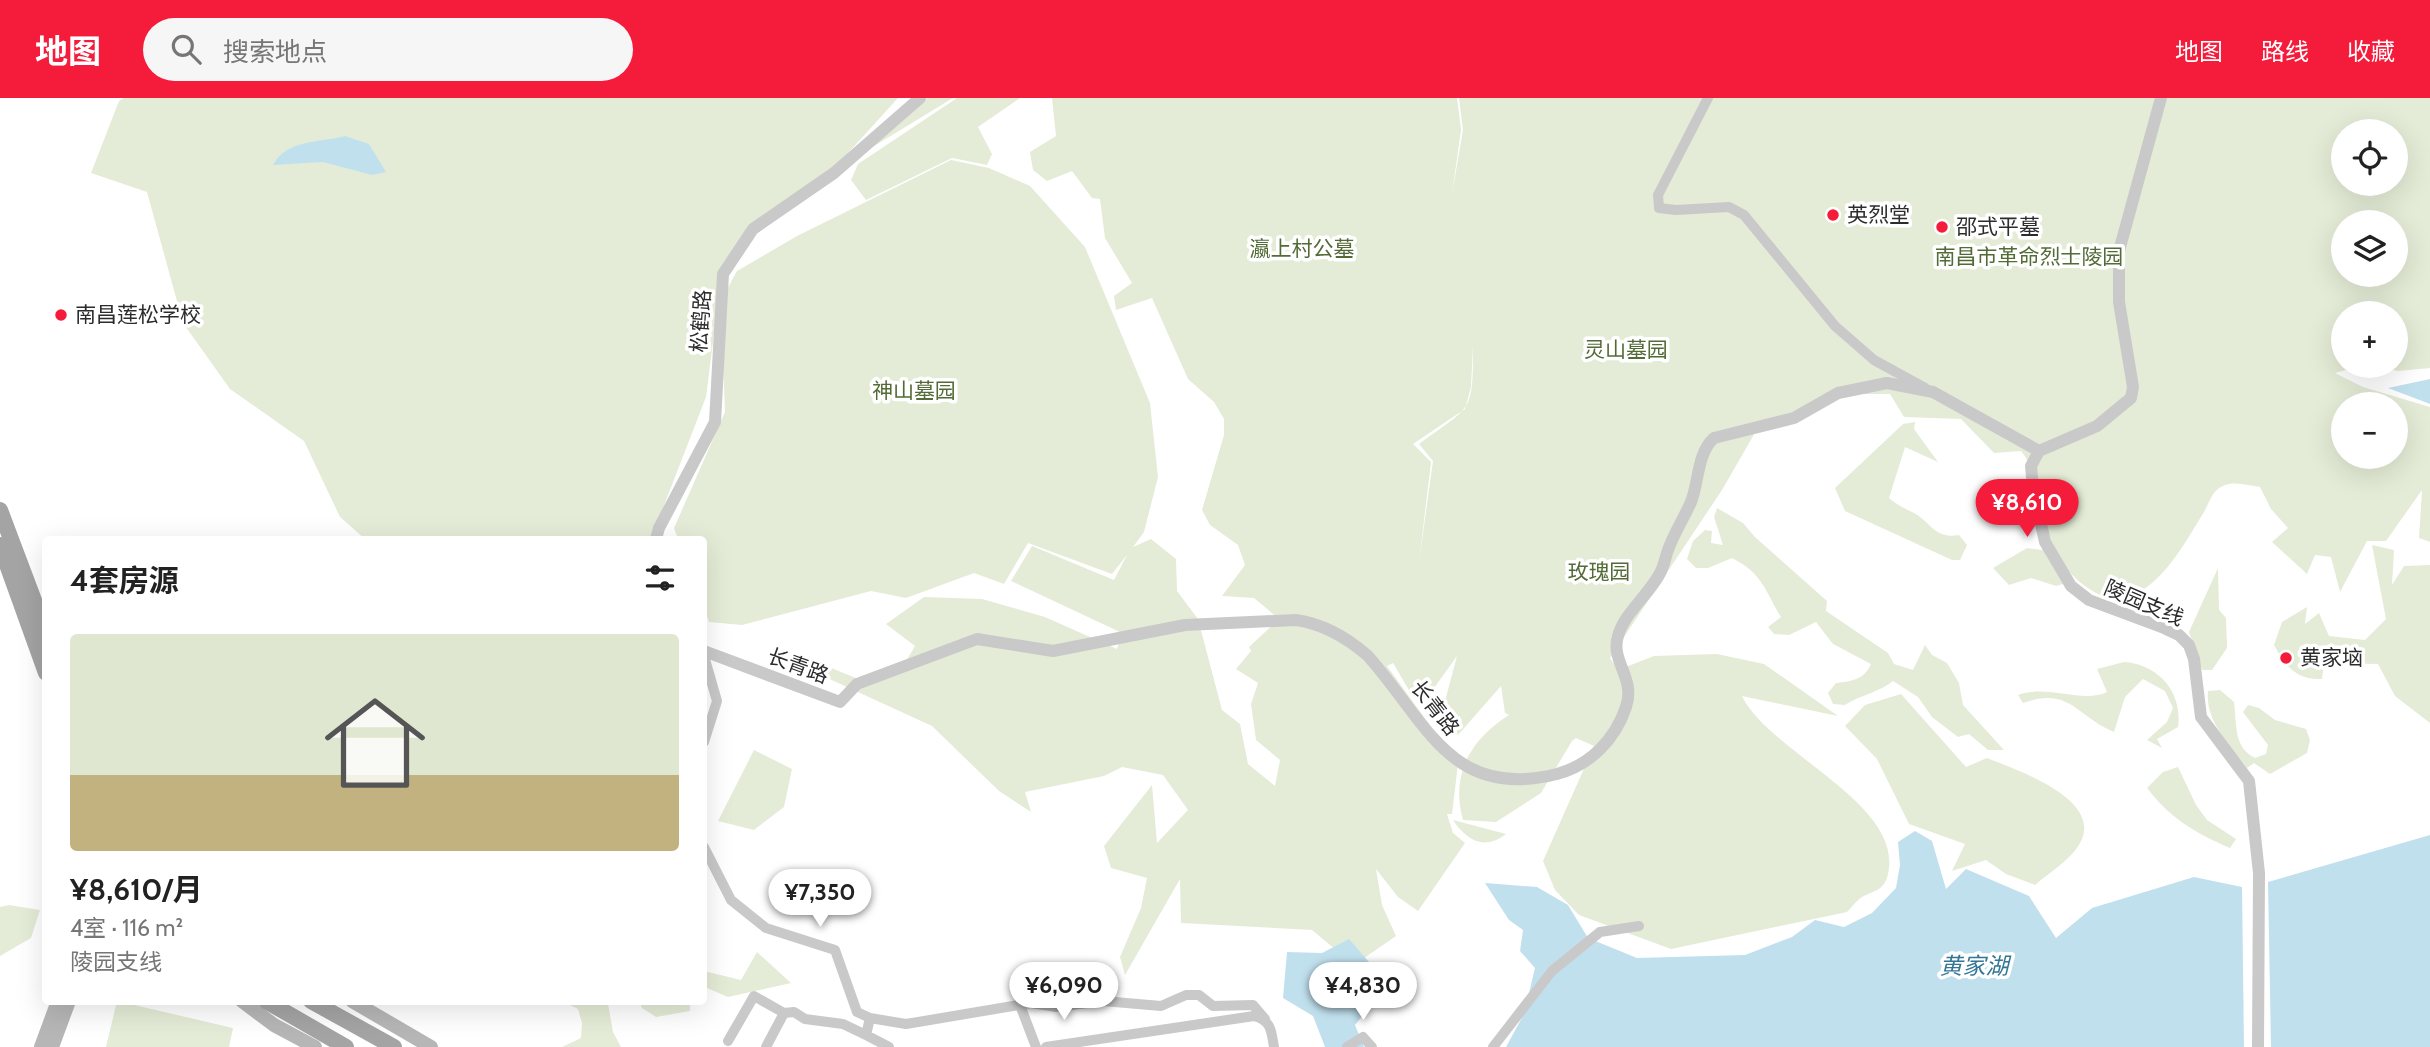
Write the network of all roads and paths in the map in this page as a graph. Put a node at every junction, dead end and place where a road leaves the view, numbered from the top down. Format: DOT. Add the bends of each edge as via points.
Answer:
graph roads {
  1 [pos="920,98"];
  2 [pos="1708,98"];
  3 [pos="2161,98"];
  4 [pos="1933,392"];
  5 [pos="2039,451"];
  6 [pos="0,510"];
  7 [pos="659,535"];
  8 [pos="0,545"];
  9 [pos="42,621"];
  10 [pos="707,655"];
  11 [pos="42,662"];
  12 [pos="707,665"];
  13 [pos="707,733"];
  14 [pos="707,853"];
  15 [pos="1639,926"];
  16 [pos="57,1005"];
  17 [pos="68,1005"];
  18 [pos="248,1005"];
  19 [pos="273,1005"];
  20 [pos="319,1005"];
  21 [pos="359,1005"];
  22 [pos="1020,1006"];
  23 [pos="784,1013"];
  24 [pos="870,1018"];
  25 [pos="1265,1019"];
  26 [pos="866,1035"];
  27 [pos="727,1044"];
  28 [pos="41,1047"];
  29 [pos="52,1047"];
  30 [pos="315,1047"];
  31 [pos="346,1047"];
  32 [pos="394,1047"];
  33 [pos="431,1047"];
  34 [pos="739,1047"];
  35 [pos="766,1047"];
  36 [pos="889,1047"];
  37 [pos="1036,1047"];
  38 [pos="1046,1047"];
  39 [pos="1274,1047"];
  40 [pos="1347,1047"];
  41 [pos="1372,1047"];
  42 [pos="1493,1047"];
  43 [pos="2258,1047"];
  1 -- 7 [label="street, 松鹤路" via="834,173 753,229 723,274 715,422"];
  2 -- 4 [label="street" via="1658,195 1659,208 1729,206 1744,215 1835,326 1874,360"];
  3 -- 5 [label="street" via="2119,251 2117,283 2131,398 2097,426"];
  4 -- 5 [label="street"];
  4 -- 10 [label="street, 长青路" via="1887,383 1838,393 1794,418 1714,438 1660,573 1618,635 1617,654 1629,689 1621,719 1583,766 1545,777 1484,776 1447,753 1367,655 1313,622 1185,625 1053,651 977,639 857,684 840,702"];
  5 -- 43 [label="street, 陵园支线" via="2031,466 2045,542 2071,586 2089,600 2164,628 2189,645 2201,717 2249,780 2259,887"];
  6 -- 9 [label="main road"];
  8 -- 11 [label="main road"];
  12 -- 13 [label="street" via="717,702"];
  14 -- 24 [label="street" via="731,900 766,928 835,950 857,1012"];
  15 -- 42 [label="street" via="1600,932 1552,971"];
  16 -- 28 [label="main road"];
  17 -- 29 [label="main road"];
  18 -- 30 [label="main road"];
  19 -- 31 [label="main road"];
  20 -- 32 [label="main road"];
  21 -- 33 [label="main road"];
  22 -- 24 [label="street" via="906,1024"];
  22 -- 25 [label="street" via="1104,1001 1161,1006 1186,995 1199,995 1219,1007 1253,1005"];
  22 -- 37 [label="street"];
  23 -- 26 [label="street" via="843,1024"];
  23 -- 27 [label="street" via="754,996"];
  23 -- 35 [label="street"];
  24 -- 26 [label="street"];
  25 -- 38 [label="street" via="1254,1016"];
  25 -- 39 [label="street"];
  26 -- 36 [label="street"];
  27 -- 34 [label="street"];
  40 -- 41 [label="street" via="1363,1037"];
}
